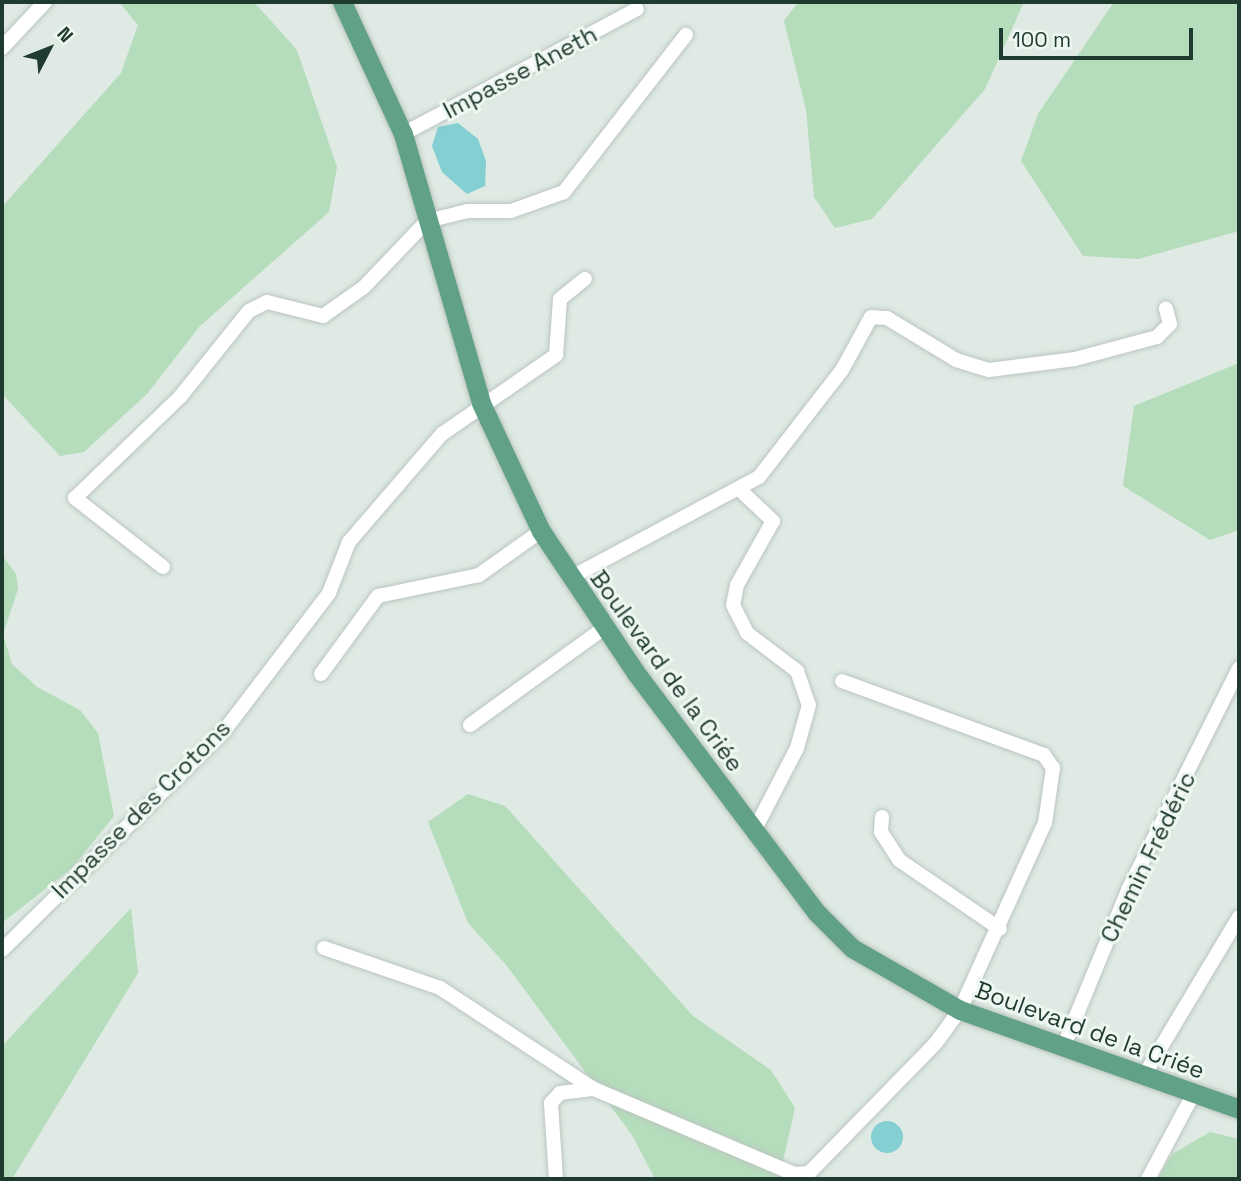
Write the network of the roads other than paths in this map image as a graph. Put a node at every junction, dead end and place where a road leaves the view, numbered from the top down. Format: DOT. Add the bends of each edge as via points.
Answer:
graph roads {
  1 [pos="45,2"];
  2 [pos="342,2"];
  3 [pos="637,9"];
  4 [pos="686,35"];
  5 [pos="2,48"];
  6 [pos="403,134"];
  7 [pos="427,221"];
  8 [pos="585,279"];
  9 [pos="1166,309"];
  10 [pos="481,403"];
  11 [pos="739,489"];
  12 [pos="541,531"];
  13 [pos="163,567"];
  14 [pos="570,578"];
  15 [pos="604,628"];
  16 [pos="1239,668"];
  17 [pos="321,674"];
  18 [pos="842,681"];
  19 [pos="470,725"];
  20 [pos="882,817"];
  21 [pos="754,831"];
  22 [pos="1239,916"];
  23 [pos="1000,929"];
  24 [pos="324,948"];
  25 [pos="2,950"];
  26 [pos="960,1010"];
  27 [pos="1063,1048"];
  28 [pos="1143,1077"];
  29 [pos="594,1089"];
  30 [pos="1194,1093"];
  31 [pos="1239,1110"];
  32 [pos="556,1179"];
  33 [pos="1148,1179"];
  1 -- 5 [label="street"];
  2 -- 6 [label="main road, Boulevard de la Criée"];
  3 -- 6 [label="street, Impasse Aneth"];
  4 -- 7 [label="street" via="564,192 511,211 468,211"];
  6 -- 7 [label="main road, Boulevard de la Criée"];
  7 -- 10 [label="main road, Boulevard de la Criée"];
  7 -- 13 [label="street" via="364,287 323,316 267,302 249,311 180,397 75,498"];
  8 -- 10 [label="street, Impasse des Crotons" via="560,299 556,355"];
  9 -- 11 [label="street" via="1170,324 1157,337 1075,359 989,370 956,360 887,318 871,317 852,355 781,452"];
  10 -- 12 [label="main road, Boulevard de la Criée"];
  10 -- 25 [label="street, Impasse des Crotons" via="442,434 349,542 329,593 224,731"];
  11 -- 14 [label="street"];
  11 -- 21 [label="street" via="773,521 737,585 733,606 747,633 797,671 809,705 797,748"];
  12 -- 14 [label="main road, Boulevard de la Criée"];
  12 -- 17 [label="street" via="479,575 377,596"];
  14 -- 15 [label="main road, Boulevard de la Criée"];
  15 -- 19 [label="street"];
  15 -- 21 [label="main road, Boulevard de la Criée"];
  16 -- 27 [label="street, Chemin Frédéric" via="1128,890"];
  18 -- 23 [label="street" via="1044,755 1053,768 1045,823"];
  20 -- 23 [label="street" via="881,832 899,860"];
  21 -- 26 [label="main road, Boulevard de la Criée" via="852,948"];
  22 -- 28 [label="street"];
  23 -- 26 [label="street"];
  24 -- 29 [label="street" via="440,988"];
  26 -- 27 [label="main road, Boulevard de la Criée"];
  26 -- 29 [label="street" via="935,1044 808,1173 794,1174"];
  27 -- 28 [label="main road, Boulevard de la Criée"];
  28 -- 30 [label="main road, Boulevard de la Criée"];
  29 -- 32 [label="street" via="559,1093 551,1103"];
  30 -- 31 [label="main road, Boulevard de la Criée"];
  30 -- 33 [label="street"];
}
